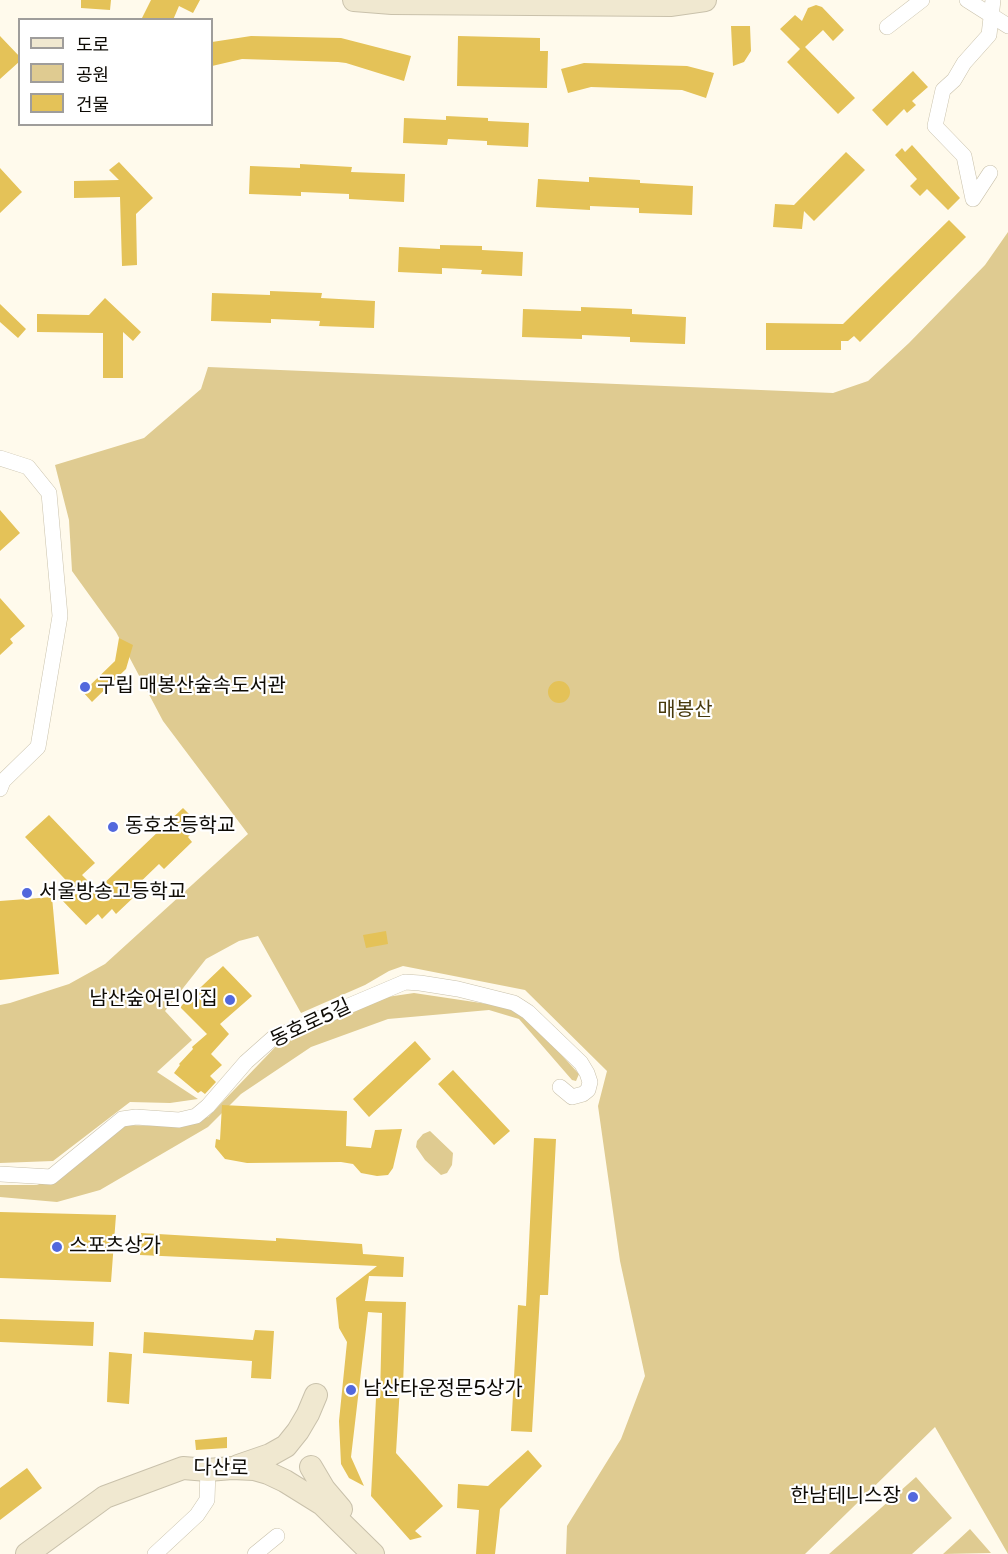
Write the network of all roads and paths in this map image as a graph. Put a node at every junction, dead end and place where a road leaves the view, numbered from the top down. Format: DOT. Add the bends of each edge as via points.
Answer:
graph roads {
  1 [pos="354,0"];
  2 [pos="705,0"];
  3 [pos="922,0"];
  4 [pos="967,0"];
  5 [pos="991,7"];
  6 [pos="1008,26"];
  7 [pos="887,27"];
  8 [pos="990,173"];
  9 [pos="0,458"];
  10 [pos="0,789"];
  11 [pos="560,1087"];
  12 [pos="0,1174"];
  13 [pos="316,1395"];
  14 [pos="311,1467"];
  15 [pos="232,1468"];
  16 [pos="208,1470"];
  17 [pos="277,1536"];
  18 [pos="27,1554"];
  19 [pos="155,1554"];
  20 [pos="255,1554"];
  21 [pos="373,1554"];
  1 -- 2 [label="main road" via="670,5"];
  3 -- 7 [label="street"];
  4 -- 5 [label="street"];
  5 -- 6 [label="street"];
  5 -- 8 [label="street" via="989,35 943,90 935,126 964,156 973,199"];
  9 -- 10 [label="street" via="28,467 49,493 60,616 38,747 3,781"];
  11 -- 12 [label="street, 동호로5길" via="572,1097 588,1090 590,1082 581,1064 528,1012 514,1003 458,989 405,982 273,1038 196,1116 179,1120 122,1119 51,1177"];
  13 -- 15 [label="main road" via="309,1414 286,1446"];
  14 -- 21 [label="main road"];
  15 -- 16 [label="main road, 다산로"];
  15 -- 21 [label="main road, 다산로" via="254,1469 285,1481 322,1504"];
  16 -- 18 [label="main road, 다산로" via="183,1468 105,1497"];
  16 -- 19 [label="street" via="207,1500 198,1515"];
  17 -- 20 [label="street"];
}
